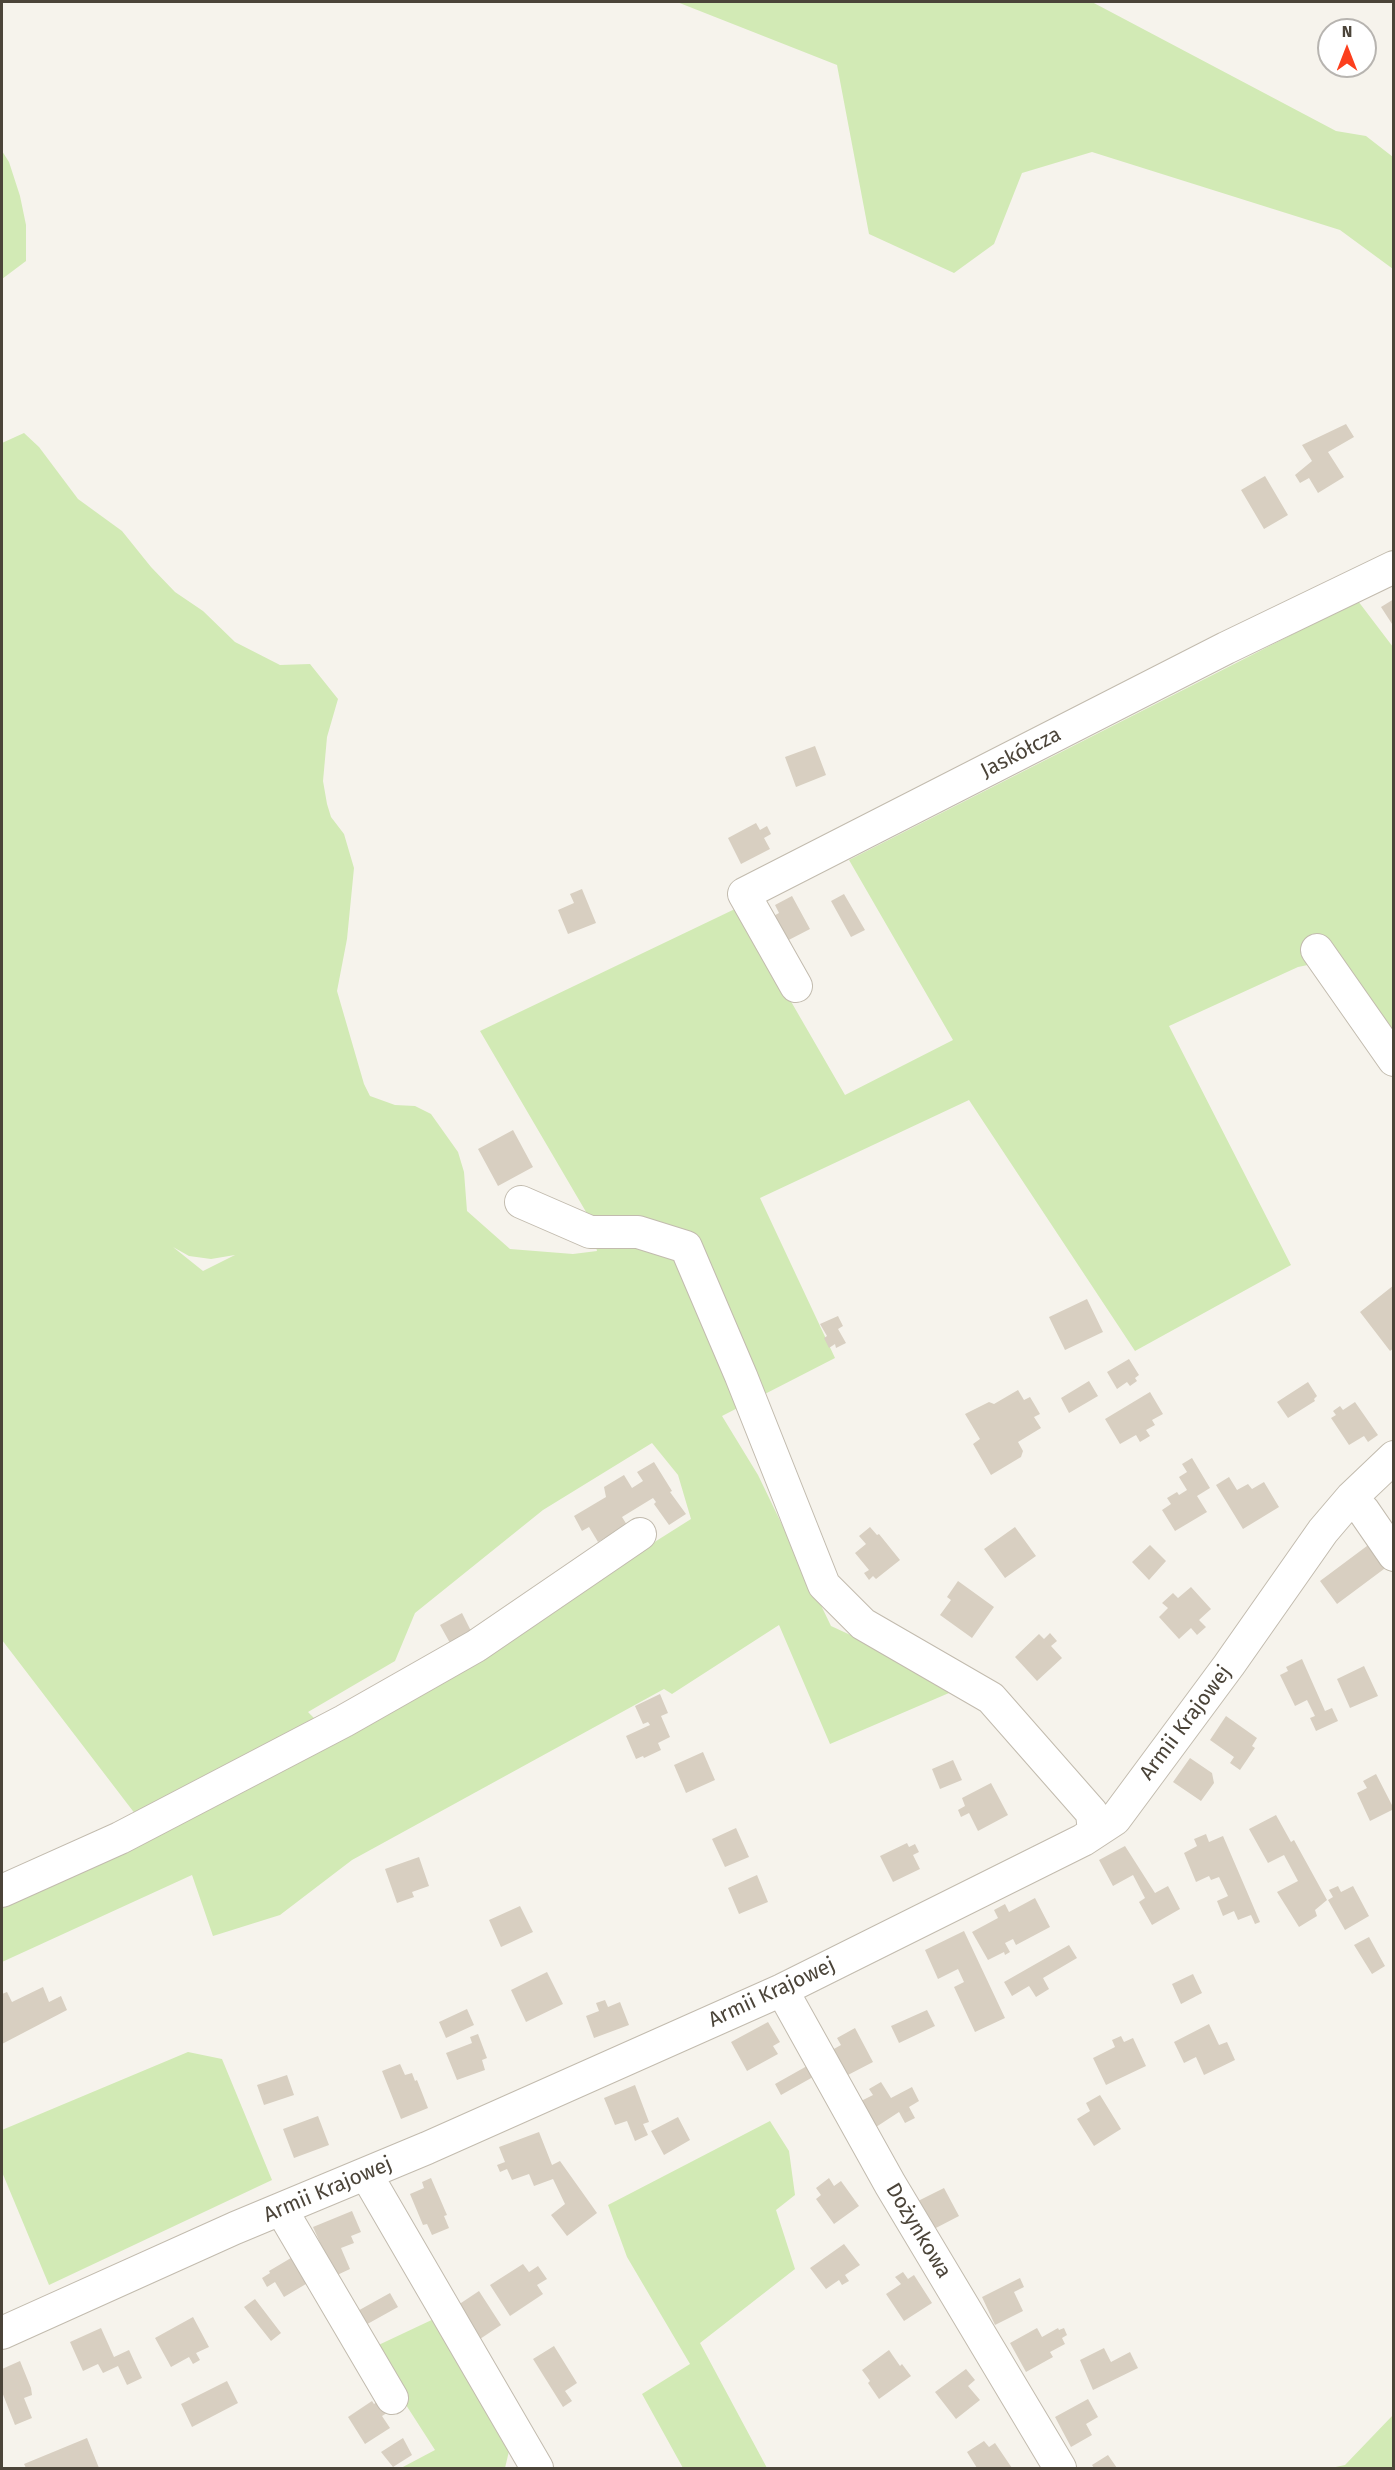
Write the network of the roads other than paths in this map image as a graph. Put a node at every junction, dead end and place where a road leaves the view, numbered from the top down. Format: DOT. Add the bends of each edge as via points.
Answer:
graph roads {
  1 [pos="1394,567"];
  2 [pos="1317,950"];
  3 [pos="796,986"];
  4 [pos="1394,1060"];
  5 [pos="521,1202"];
  6 [pos="1394,1457"];
  7 [pos="1348,1502"];
  8 [pos="640,1534"];
  9 [pos="1394,1555"];
  10 [pos="1094,1832"];
  11 [pos="2,1891"];
  12 [pos="782,1990"];
  13 [pos="366,2174"];
  14 [pos="281,2210"];
  15 [pos="2,2333"];
  16 [pos="392,2398"];
  17 [pos="537,2469"];
  18 [pos="1060,2469"];
  1 -- 3 [label="street, Jaskółcza" via="1226,648 744,894"];
  2 -- 4 [label="street"];
  5 -- 10 [label="street" via="590,1232 638,1232 686,1247 824,1585 863,1624 991,1698 1092,1813"];
  6 -- 7 [label="street, Armii Krajowej"];
  7 -- 9 [label="street" via="1363,1510"];
  7 -- 10 [label="street, Armii Krajowej" via="1115,1819"];
  8 -- 11 [label="street" via="476,1646 354,1715 120,1838"];
  10 -- 12 [label="street, Armii Krajowej"];
  12 -- 13 [label="street, Armii Krajowej"];
  12 -- 18 [label="street, Dożynkowa" via="890,2184"];
  13 -- 14 [label="street, Armii Krajowej"];
  13 -- 17 [label="street"];
  14 -- 15 [label="street, Armii Krajowej"];
  14 -- 16 [label="street"];
}
